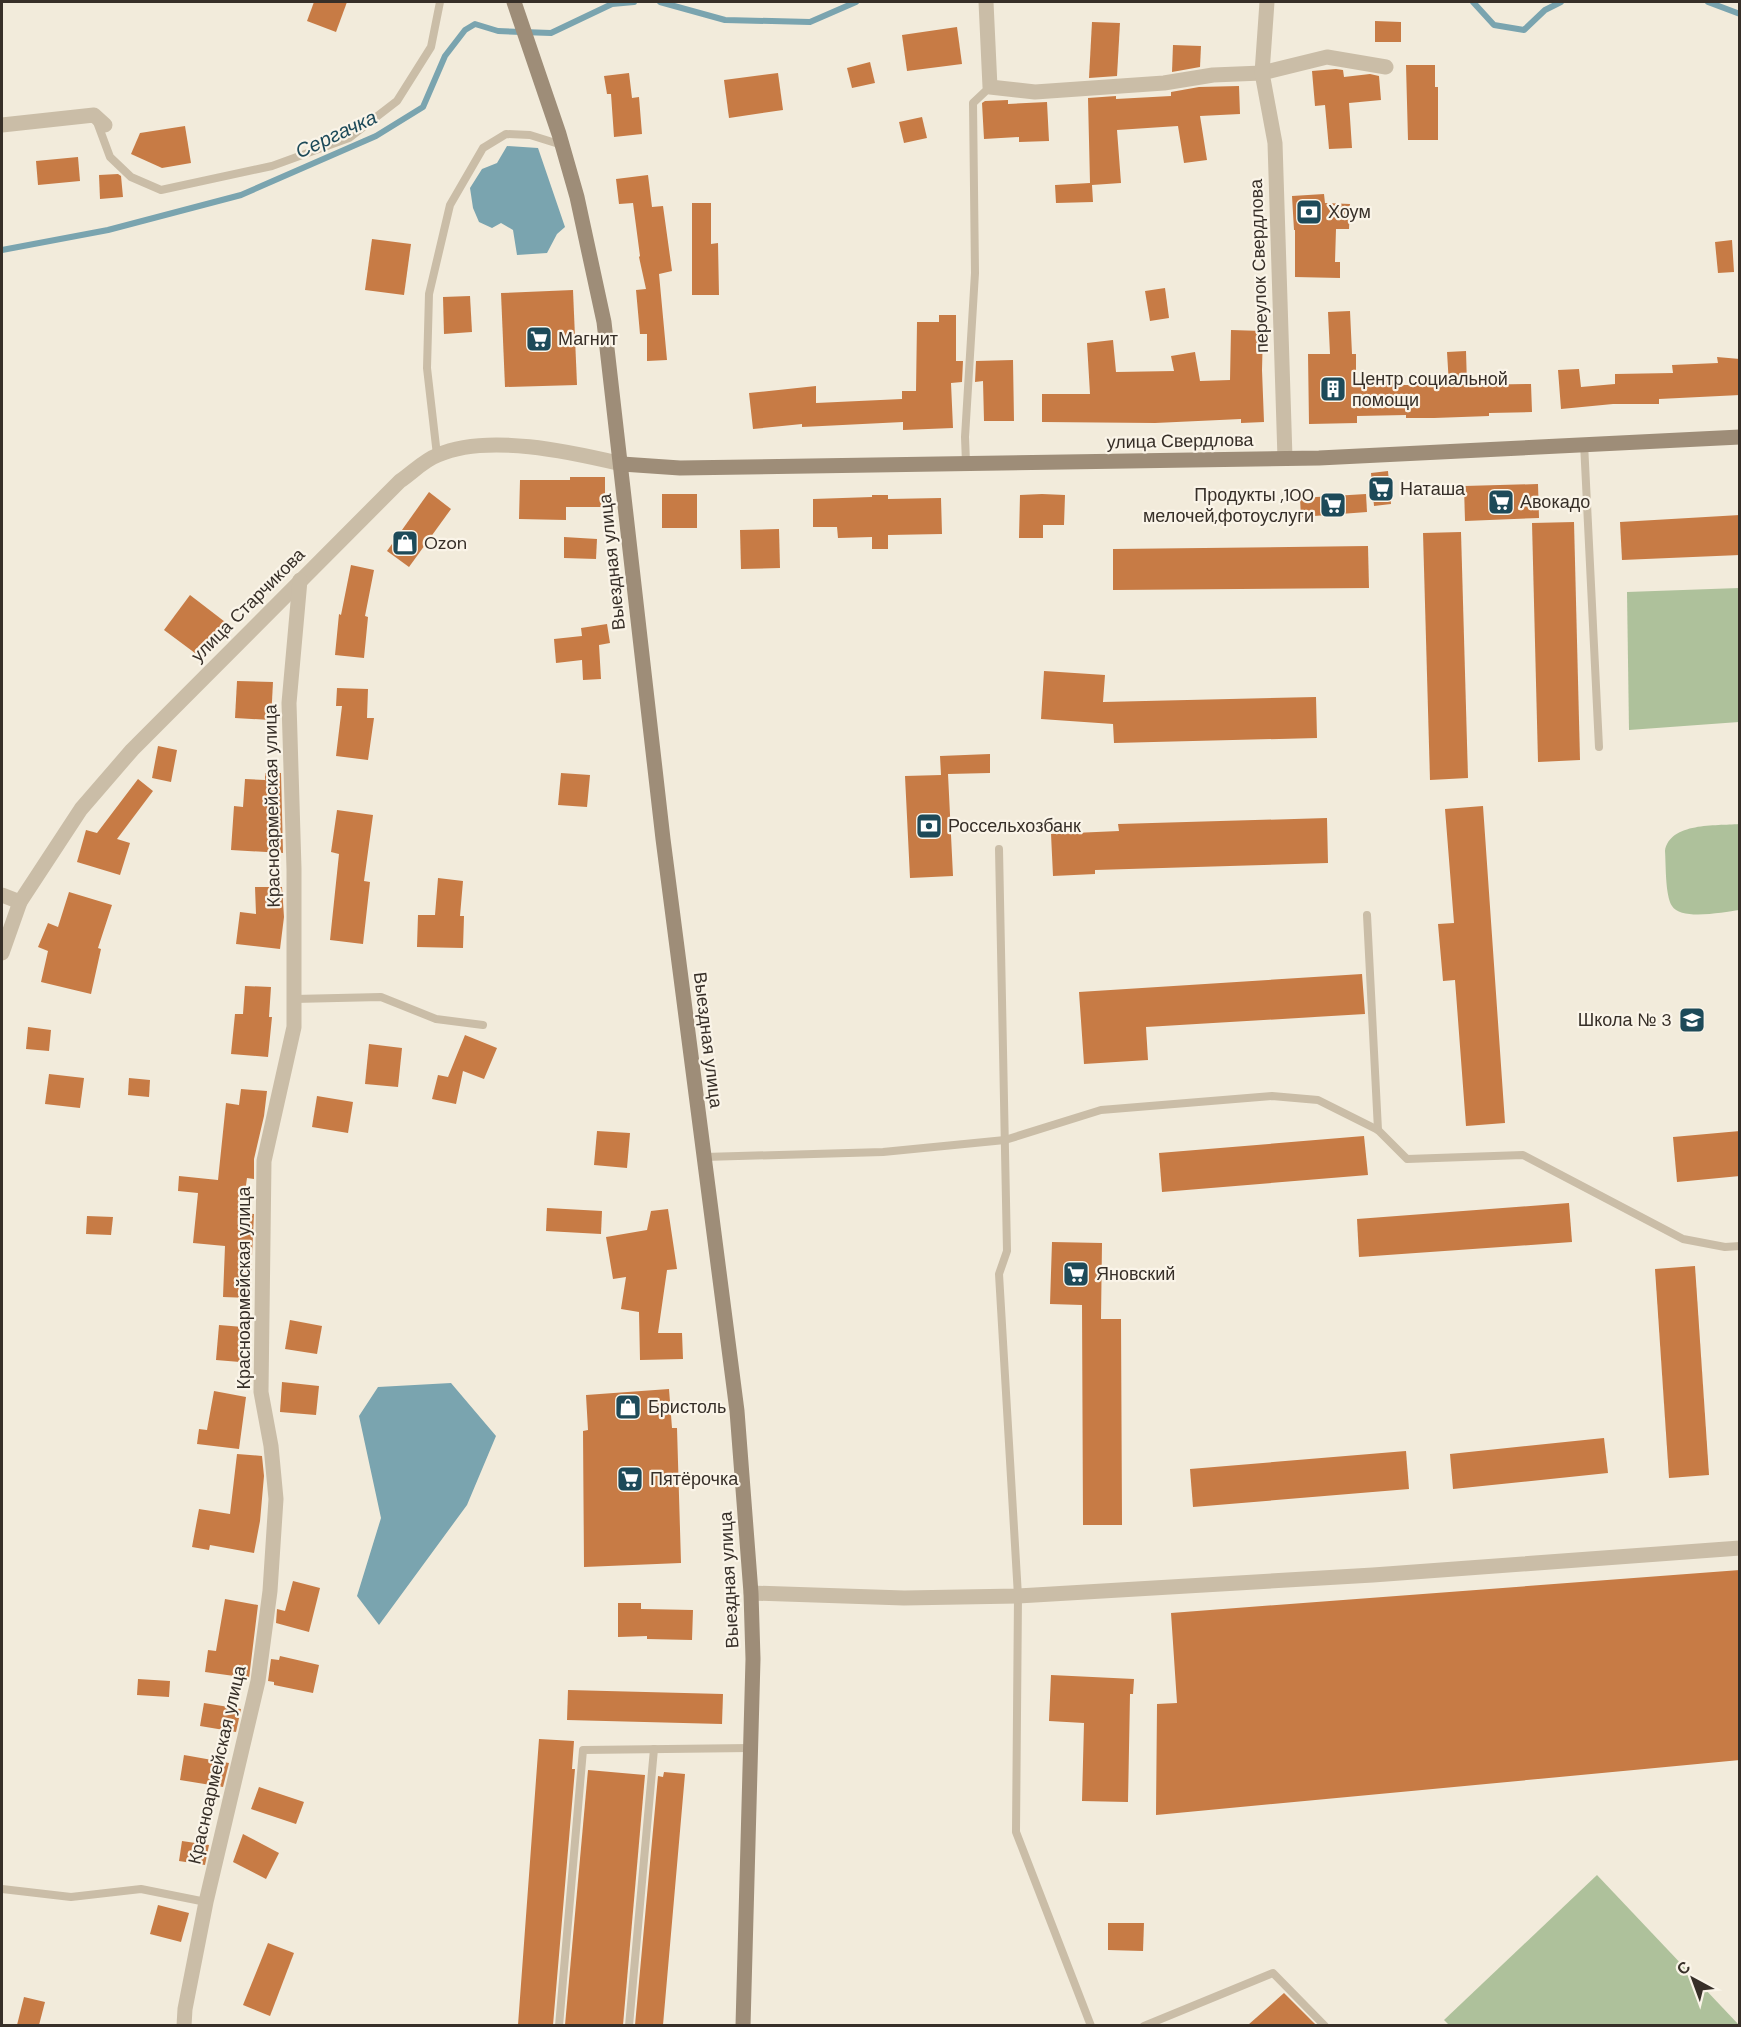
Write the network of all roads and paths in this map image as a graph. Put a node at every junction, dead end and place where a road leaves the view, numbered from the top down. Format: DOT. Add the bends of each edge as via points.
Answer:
graph roads {
  1 [pos="440,2"];
  2 [pos="514,2"];
  3 [pos="986,2"];
  4 [pos="1267,2"];
  5 [pos="1386,67"];
  6 [pos="1263,73"];
  7 [pos="990,87"];
  8 [pos="100,120"];
  9 [pos="2,125"];
  10 [pos="562,145"];
  11 [pos="1740,437"];
  12 [pos="1584,443"];
  13 [pos="437,455"];
  14 [pos="1285,459"];
  15 [pos="966,463"];
  16 [pos="622,464"];
  17 [pos="300,580"];
  18 [pos="1599,747"];
  19 [pos="999,849"];
  20 [pos="2,895"];
  21 [pos="20,902"];
  22 [pos="1367,915"];
  23 [pos="2,953"];
  24 [pos="294,999"];
  25 [pos="483,1025"];
  26 [pos="1378,1130"];
  27 [pos="1005,1140"];
  28 [pos="704,1157"];
  29 [pos="1740,1246"];
  30 [pos="1740,1548"];
  31 [pos="751,1593"];
  32 [pos="1018,1596"];
  33 [pos="750,1748"];
  34 [pos="654,1749"];
  35 [pos="2,1889"];
  36 [pos="206,1902"];
  37 [pos="184,2025"];
  38 [pos="559,2025"];
  39 [pos="629,2025"];
  40 [pos="743,2025"];
  41 [pos="1091,2025"];
  42 [pos="1144,2025"];
  43 [pos="1325,2025"];
  1 -- 8 [label="lane" via="431,47 397,101 349,138 272,166 161,190 131,177 110,157"];
  2 -- 10 [label="street, Выездная улица"];
  3 -- 7 [label="street"];
  4 -- 6 [label="street, переулок Свердлова"];
  5 -- 6 [label="street" via="1327,57"];
  6 -- 7 [label="street" via="1035,92"];
  6 -- 14 [label="street, переулок Свердлова" via="1275,143"];
  7 -- 15 [label="lane" via="973,103 975,273"];
  8 -- 9 [label="street"];
  10 -- 13 [label="lane" via="530,135 506,134 483,148 450,205 429,294 427,368"];
  10 -- 16 [label="street, Выездная улица" via="604,322"];
  11 -- 12 [label="street, улица Свердлова"];
  12 -- 14 [label="street, улица Свердлова"];
  12 -- 18 [label="lane"];
  13 -- 16 [label="street, улица Старчикова" via="466,447 508,445 564,450"];
  13 -- 17 [label="street, улица Старчикова" via="400,482"];
  14 -- 15 [label="street, улица Свердлова"];
  15 -- 16 [label="street, улица Свердлова" via="680,468"];
  16 -- 28 [label="street, Выездная улица" via="663,839"];
  17 -- 21 [label="street, улица Старчикова" via="125,758 81,809"];
  17 -- 24 [label="street, Красноармейская улица" via="289,703"];
  19 -- 27 [label="lane"];
  20 -- 21 [label="street"];
  21 -- 23 [label="street, улица Старчикова"];
  22 -- 26 [label="lane"];
  24 -- 25 [label="lane" via="381,997 436,1019"];
  24 -- 36 [label="street, Красноармейская улица" via="294,1027 264,1161 261,1392 276,1499 270,1591 258,1681"];
  26 -- 27 [label="lane" via="1318,1100 1272,1096 1101,1110"];
  26 -- 29 [label="lane" via="1407,1159 1523,1155 1683,1239"];
  27 -- 28 [label="lane" via="884,1152"];
  27 -- 32 [label="lane" via="1007,1251 999,1274"];
  28 -- 31 [label="street, Выездная улица" via="737,1411"];
  30 -- 32 [label="street"];
  31 -- 32 [label="street" via="904,1598"];
  31 -- 33 [label="street, Выездная улица"];
  32 -- 41 [label="lane" via="1016,1832"];
  33 -- 34 [label="lane"];
  33 -- 40 [label="street, Выездная улица"];
  34 -- 38 [label="lane" via="583,1750"];
  34 -- 39 [label="lane"];
  35 -- 36 [label="lane" via="71,1897 141,1889"];
  36 -- 37 [label="street, Красноармейская улица"];
  42 -- 43 [label="lane" via="1273,1974"];
}
